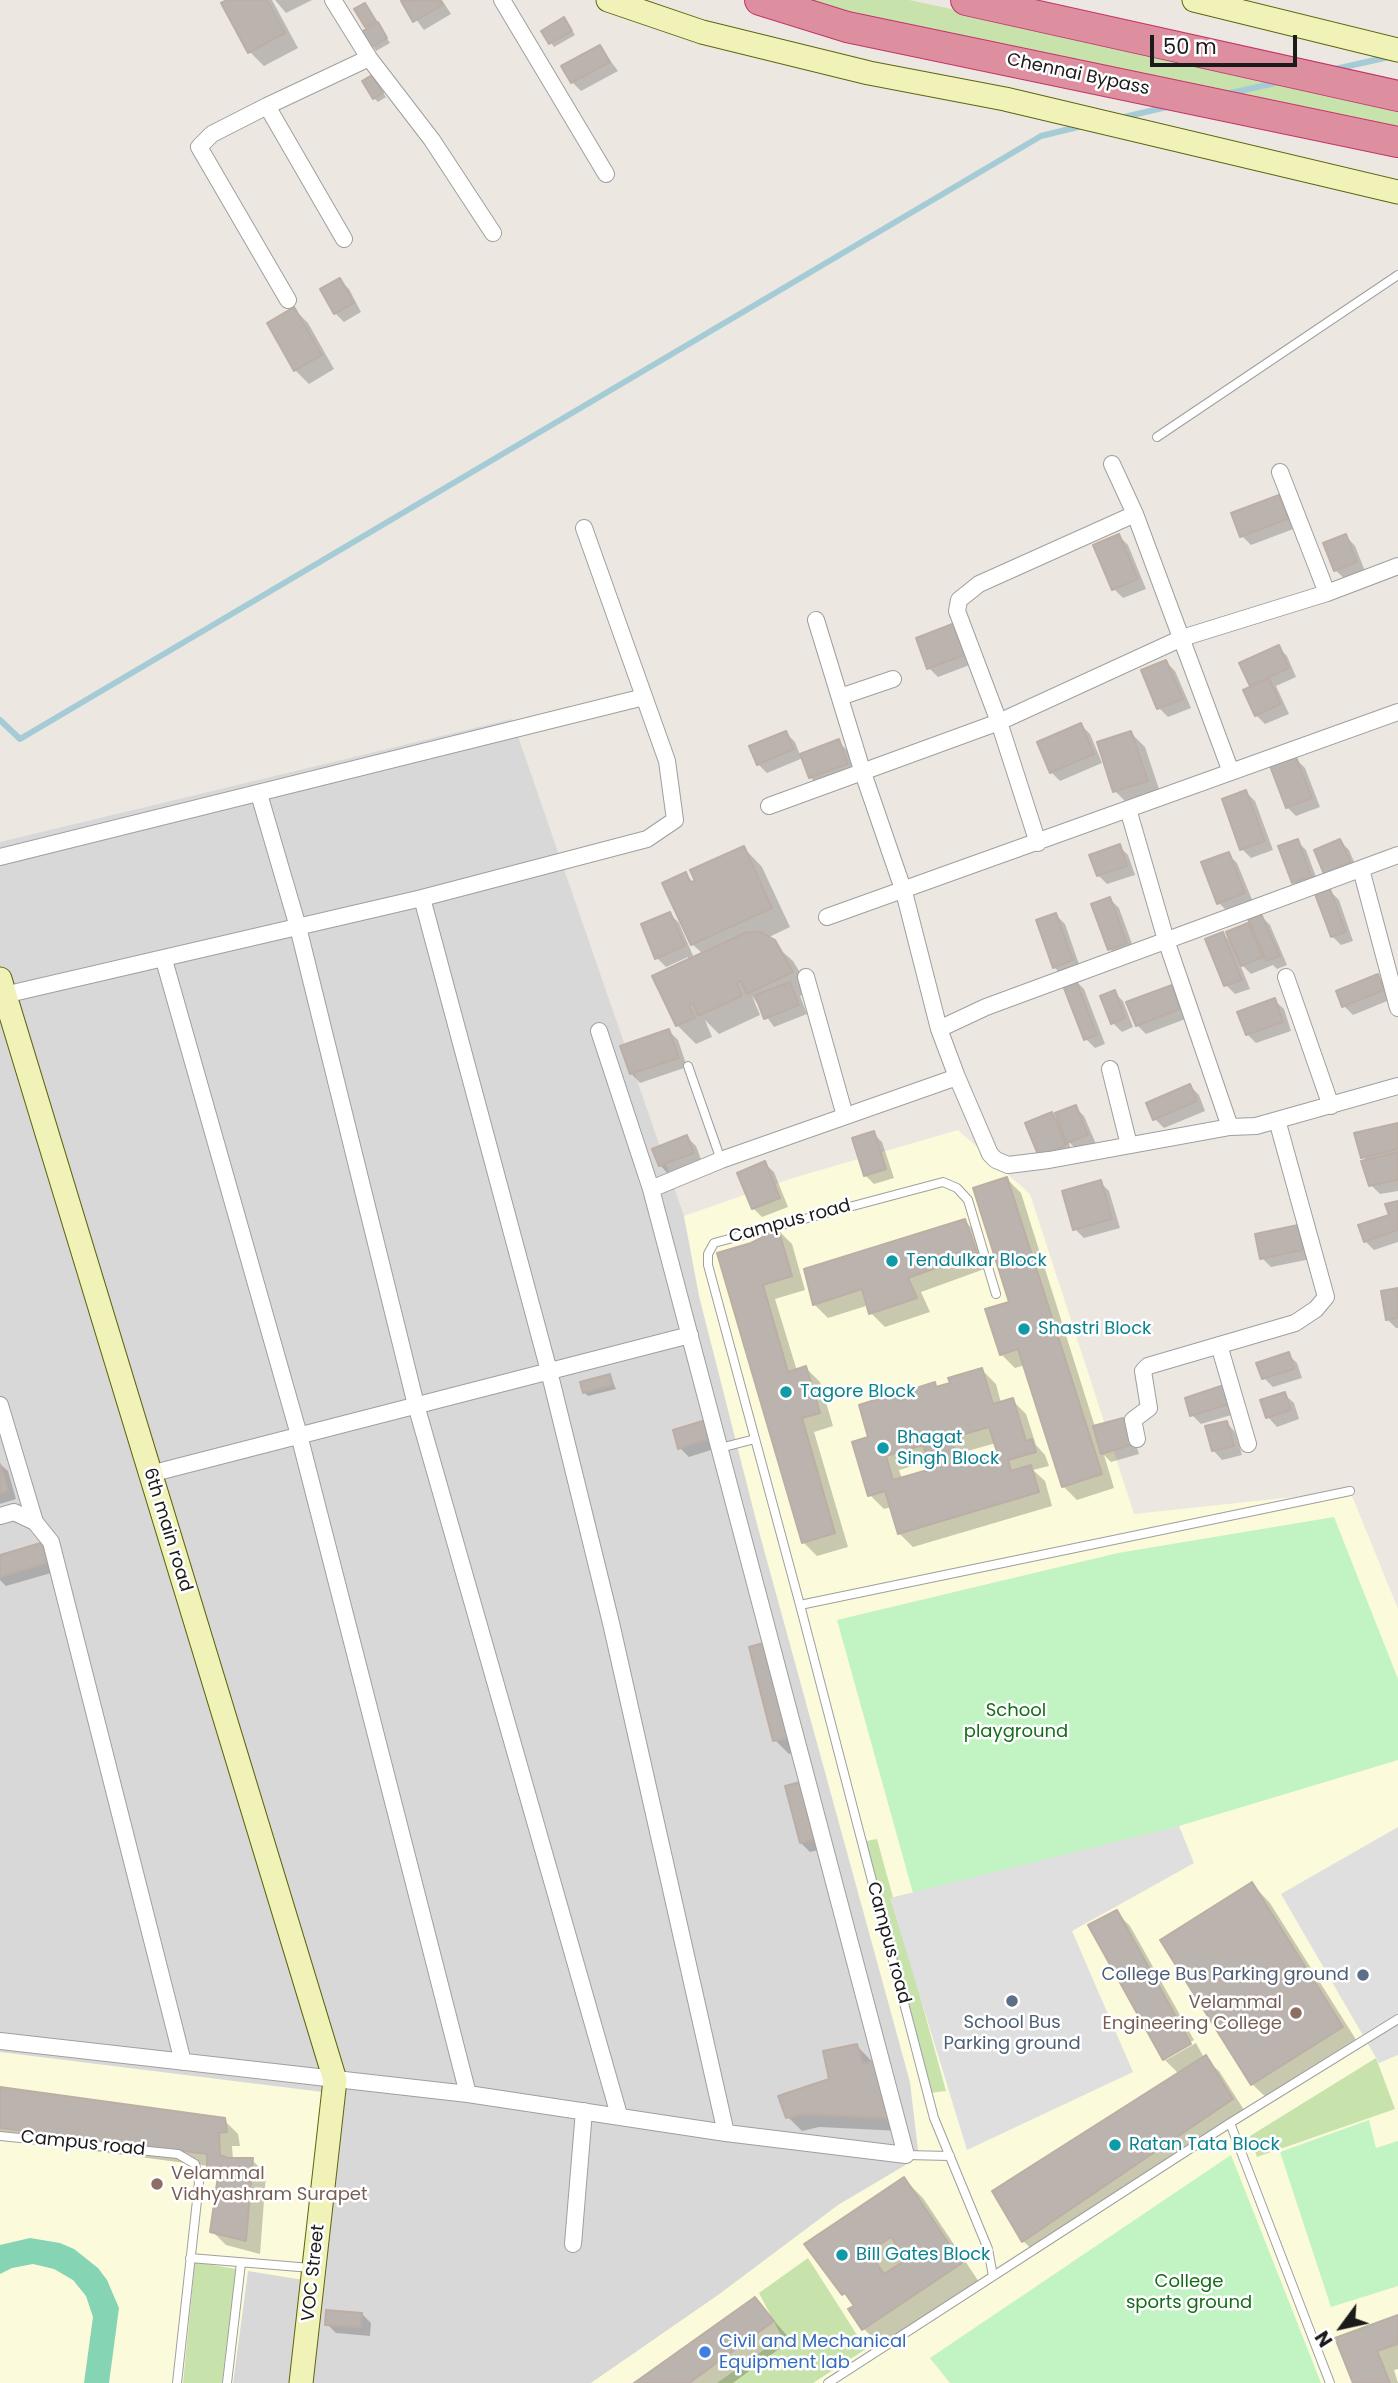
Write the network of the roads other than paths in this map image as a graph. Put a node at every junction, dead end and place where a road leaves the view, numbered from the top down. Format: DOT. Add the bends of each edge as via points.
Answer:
graph roads {
  1 [pos="333,0"];
  2 [pos="502,0"];
  3 [pos="608,0"];
  4 [pos="760,0"];
  5 [pos="966,0"];
  6 [pos="1194,0"];
  7 [pos="1398,50"];
  8 [pos="369,58"];
  9 [pos="1398,96"];
  10 [pos="267,106"];
  11 [pos="1398,142"];
  12 [pos="606,174"];
  13 [pos="1398,192"];
  14 [pos="493,233"];
  15 [pos="344,239"];
  16 [pos="1398,275"];
  17 [pos="288,300"];
  18 [pos="1157,437"];
  19 [pos="1112,464"];
  20 [pos="1280,472"];
  21 [pos="1135,514"];
  22 [pos="584,527"];
  23 [pos="1398,566"];
  24 [pos="1327,593"];
  25 [pos="816,620"];
  26 [pos="1182,638"];
  27 [pos="894,679"];
  28 [pos="644,697"];
  29 [pos="840,697"];
  30 [pos="1398,712"];
  31 [pos="999,722"];
  32 [pos="862,770"];
  33 [pos="1231,772"];
  34 [pos="259,794"];
  35 [pos="769,806"];
  36 [pos="1128,809"];
  37 [pos="1038,843"];
  38 [pos="1398,855"];
  39 [pos="0,857"];
  40 [pos="1361,869"];
  41 [pos="904,892"];
  42 [pos="422,898"];
  43 [pos="827,917"];
  44 [pos="299,926"];
  45 [pos="1166,940"];
  46 [pos="164,960"];
  47 [pos="806,977"];
  48 [pos="1286,977"];
  49 [pos="1,990"];
  50 [pos="1398,1008"];
  51 [pos="939,1029"];
  52 [pos="599,1031"];
  53 [pos="688,1066"];
  54 [pos="1111,1069"];
  55 [pos="957,1077"];
  56 [pos="1398,1086"];
  57 [pos="1331,1106"];
  58 [pos="845,1116"];
  59 [pos="1278,1120"];
  60 [pos="1230,1127"];
  61 [pos="1129,1145"];
  62 [pos="721,1160"];
  63 [pos="651,1189"];
  64 [pos="996,1294"];
  65 [pos="690,1335"];
  66 [pos="1219,1345"];
  67 [pos="549,1371"];
  68 [pos="0,1405"];
  69 [pos="416,1405"];
  70 [pos="299,1435"];
  71 [pos="755,1438"];
  72 [pos="1137,1439"];
  73 [pos="1248,1444"];
  74 [pos="720,1448"];
  75 [pos="150,1474"];
  76 [pos="1350,1491"];
  77 [pos="0,1516"];
  78 [pos="35,1522"];
  79 [pos="800,1605"];
  80 [pos="1398,2019"];
  81 [pos="0,2040"];
  82 [pos="183,2062"];
  83 [pos="335,2080"];
  84 [pos="468,2094"];
  85 [pos="584,2111"];
  86 [pos="619,2115"];
  87 [pos="1230,2123"];
  88 [pos="726,2133"];
  89 [pos="0,2136"];
  90 [pos="906,2155"];
  91 [pos="950,2156"];
  92 [pos="573,2244"];
  93 [pos="190,2258"];
  94 [pos="241,2263"];
  95 [pos="314,2268"];
  96 [pos="993,2276"];
  97 [pos="177,2383"];
  98 [pos="227,2383"];
  99 [pos="301,2383"];
  100 [pos="828,2383"];
  101 [pos="1330,2383"];
  1 -- 8 [label="street"];
  2 -- 12 [label="street"];
  3 -- 13 [label="street" via="702,33"];
  4 -- 11 [label="highway, Chennai Bypass" via="847,27"];
  5 -- 9 [label="highway"];
  6 -- 7 [label="street"];
  8 -- 10 [label="street"];
  8 -- 14 [label="street" via="432,140"];
  10 -- 15 [label="street"];
  10 -- 17 [label="street" via="212,134 199,147"];
  16 -- 18 [label="lane"];
  19 -- 21 [label="street"];
  20 -- 24 [label="street"];
  21 -- 26 [label="street"];
  21 -- 31 [label="street" via="978,584 959,600 957,611"];
  22 -- 28 [label="street"];
  23 -- 24 [label="street"];
  24 -- 26 [label="street"];
  25 -- 29 [label="street"];
  26 -- 31 [label="street"];
  26 -- 33 [label="street"];
  27 -- 29 [label="street"];
  28 -- 34 [label="street"];
  28 -- 42 [label="street" via="667,761 675,820 647,839"];
  29 -- 32 [label="street"];
  30 -- 33 [label="street"];
  31 -- 32 [label="street"];
  31 -- 37 [label="street"];
  32 -- 35 [label="street"];
  32 -- 41 [label="street"];
  33 -- 36 [label="street"];
  34 -- 39 [label="street"];
  34 -- 44 [label="street"];
  36 -- 37 [label="street"];
  36 -- 45 [label="street"];
  37 -- 41 [label="street"];
  38 -- 40 [label="street"];
  40 -- 45 [label="street"];
  40 -- 50 [label="street"];
  41 -- 43 [label="street"];
  41 -- 51 [label="street"];
  42 -- 44 [label="street"];
  42 -- 67 [label="street"];
  44 -- 46 [label="street"];
  44 -- 69 [label="street"];
  45 -- 51 [label="street"];
  45 -- 60 [label="street"];
  46 -- 49 [label="street"];
  46 -- 70 [label="street"];
  47 -- 58 [label="street"];
  48 -- 57 [label="street"];
  49 -- 75 [label="street, 6th main road"];
  51 -- 55 [label="street"];
  52 -- 63 [label="street"];
  53 -- 62 [label="lane"];
  54 -- 61 [label="street"];
  55 -- 58 [label="street"];
  55 -- 61 [label="street" via="990,1154 1001,1164"];
  56 -- 57 [label="street"];
  57 -- 59 [label="street"];
  58 -- 62 [label="street"];
  59 -- 60 [label="street"];
  59 -- 66 [label="street" via="1326,1297 1295,1323"];
  60 -- 61 [label="street"];
  62 -- 63 [label="street"];
  63 -- 65 [label="street"];
  64 -- 71 [label="lane, Campus road" via="968,1200 943,1182 714,1243 708,1265"];
  65 -- 67 [label="street"];
  65 -- 74 [label="street"];
  66 -- 72 [label="street" via="1143,1371 1149,1408 1133,1420"];
  66 -- 73 [label="street"];
  67 -- 69 [label="street"];
  67 -- 88 [label="street"];
  68 -- 78 [label="street"];
  69 -- 70 [label="street"];
  69 -- 86 [label="street"];
  70 -- 75 [label="street"];
  70 -- 84 [label="street"];
  71 -- 74 [label="lane"];
  71 -- 79 [label="lane, Campus road"];
  74 -- 90 [label="street"];
  75 -- 83 [label="street, 6th main road"];
  76 -- 79 [label="lane"];
  77 -- 78 [label="street" via="14,1512"];
  78 -- 82 [label="street" via="51,1542"];
  79 -- 91 [label="lane, Campus road" via="934,2118"];
  80 -- 87 [label="lane"];
  81 -- 82 [label="street"];
  82 -- 83 [label="street"];
  83 -- 84 [label="street"];
  83 -- 95 [label="street, VOC Street"];
  84 -- 85 [label="street"];
  85 -- 86 [label="street"];
  85 -- 92 [label="street"];
  86 -- 88 [label="street"];
  87 -- 96 [label="lane"];
  87 -- 101 [label="lane"];
  88 -- 90 [label="street"];
  89 -- 93 [label="lane, Campus road" via="178,2154 195,2164 199,2182"];
  90 -- 91 [label="lane"];
  91 -- 96 [label="lane, Campus road" via="988,2249"];
  93 -- 94 [label="lane"];
  93 -- 97 [label="lane, Campus road"];
  94 -- 95 [label="lane"];
  94 -- 98 [label="lane"];
  95 -- 99 [label="street, VOC Street"];
  96 -- 100 [label="lane"];
}
